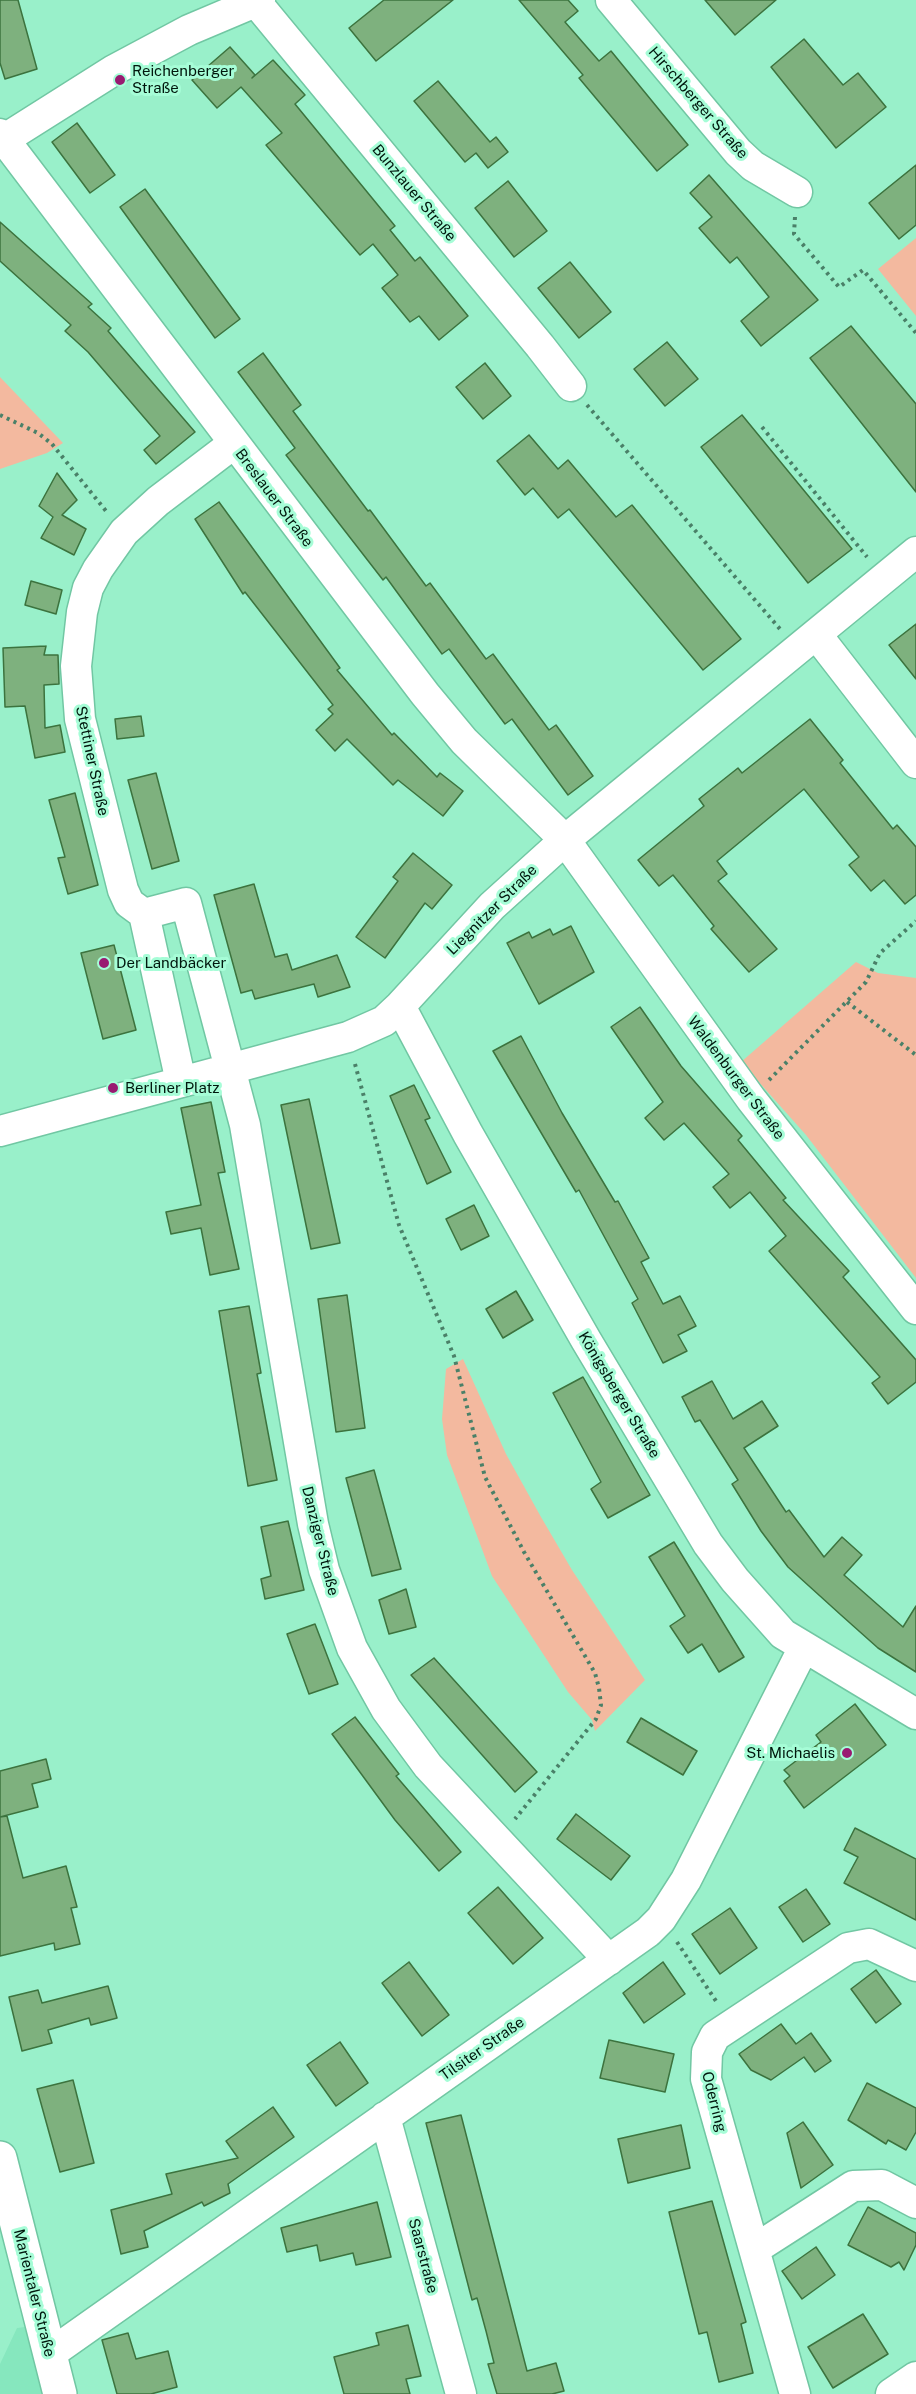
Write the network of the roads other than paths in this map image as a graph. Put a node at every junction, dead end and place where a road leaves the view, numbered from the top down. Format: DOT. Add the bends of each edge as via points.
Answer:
graph roads {
  1 [pos="611,0"];
  2 [pos="258,1"];
  3 [pos="1,139"];
  4 [pos="797,192"];
  5 [pos="571,386"];
  6 [pos="233,444"];
  7 [pos="916,552"];
  8 [pos="807,642"];
  9 [pos="916,764"];
  10 [pos="565,840"];
  11 [pos="144,914"];
  12 [pos="400,1006"];
  13 [pos="230,1068"];
  14 [pos="181,1082"];
  15 [pos="0,1131"];
  16 [pos="916,1309"];
  17 [pos="804,1647"];
  18 [pos="916,1714"];
  19 [pos="609,1960"];
  20 [pos="916,1966"];
  21 [pos="386,2117"];
  22 [pos="1,2163"];
  23 [pos="916,2203"];
  24 [pos="755,2249"];
  25 [pos="916,2377"];
  26 [pos="55,2381"];
  27 [pos="460,2394"];
  28 [pos="795,2394"];
  29 [pos="891,2394"];
  1 -- 4 [label="street, Hirschberger Straße" via="738,152 753,166"];
  2 -- 3 [label="street" via="189,30 114,70"];
  2 -- 5 [label="street, Bunzlauer Straße"];
  3 -- 6 [label="street, Breslauer Straße"];
  6 -- 10 [label="street, Breslauer Straße" via="444,718"];
  6 -- 11 [label="street, Stettiner Straße" via="124,532 88,588 78,638 78,697 88,753 123,890 129,903"];
  7 -- 8 [label="street, Liegnitzer Straße"];
  8 -- 9 [label="street"];
  8 -- 10 [label="street, Liegnitzer Straße"];
  10 -- 12 [label="street, Liegnitzer Straße" via="484,913"];
  10 -- 16 [label="street, Waldenburger Straße" via="751,1099"];
  11 -- 13 [label="street" via="186,903"];
  11 -- 14 [label="street"];
  12 -- 13 [label="street, Liegnitzer Straße" via="384,1021 348,1037"];
  12 -- 17 [label="street, Königsberger Straße" via="574,1320 708,1544 783,1634"];
  13 -- 14 [label="street, Liegnitzer Straße"];
  13 -- 19 [label="street, Danziger Straße" via="266,1239 313,1524 324,1570 352,1648 386,1709 428,1766"];
  14 -- 15 [label="street, Liegnitzer Straße"];
  17 -- 18 [label="street, Königsberger Straße"];
  17 -- 19 [label="street, Tilsiter Straße" via="686,1880 661,1919"];
  19 -- 21 [label="street, Tilsiter Straße"];
  20 -- 24 [label="street, Oderring" via="869,1944 848,1948 711,2041 705,2070"];
  21 -- 26 [label="street, Tilsiter Straße"];
  21 -- 27 [label="street, Saarstraße"];
  22 -- 26 [label="main road, Marientaler Straße"];
  23 -- 24 [label="street" via="882,2185 853,2186"];
  24 -- 28 [label="street, Oderring"];
  25 -- 29 [label="street"];
}
